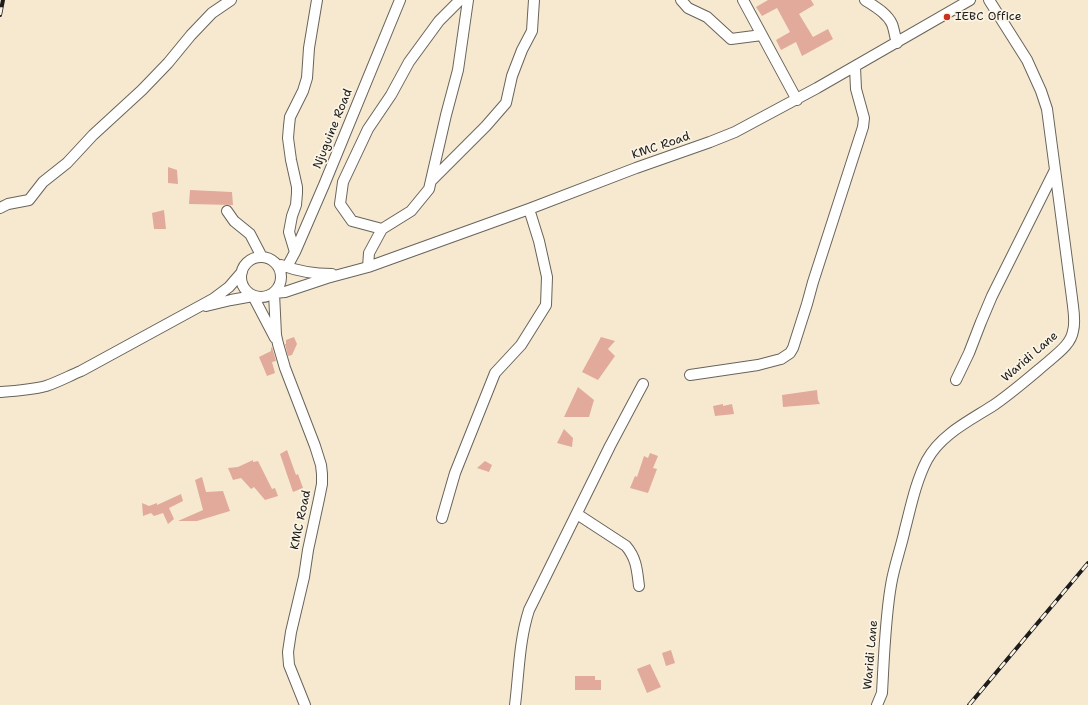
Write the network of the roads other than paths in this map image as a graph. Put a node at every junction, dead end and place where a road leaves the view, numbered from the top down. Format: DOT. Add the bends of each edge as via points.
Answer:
graph roads {
  1 [pos="231,0"];
  2 [pos="317,0"];
  3 [pos="400,0"];
  4 [pos="460,0"];
  5 [pos="468,0"];
  6 [pos="534,0"];
  7 [pos="682,0"];
  8 [pos="743,0"];
  9 [pos="865,0"];
  10 [pos="970,0"];
  11 [pos="989,0"];
  12 [pos="762,35"];
  13 [pos="897,43"];
  14 [pos="855,67"];
  15 [pos="797,100"];
  16 [pos="1056,170"];
  17 [pos="431,181"];
  18 [pos="0,208"];
  19 [pos="529,209"];
  20 [pos="227,211"];
  21 [pos="382,229"];
  22 [pos="295,252"];
  23 [pos="262,257"];
  24 [pos="273,261"];
  25 [pos="287,267"];
  26 [pos="368,267"];
  27 [pos="242,272"];
  28 [pos="342,274"];
  29 [pos="274,293"];
  30 [pos="253,296"];
  31 [pos="194,310"];
  32 [pos="278,344"];
  33 [pos="690,375"];
  34 [pos="956,380"];
  35 [pos="643,384"];
  36 [pos="0,392"];
  37 [pos="577,514"];
  38 [pos="442,518"];
  39 [pos="639,586"];
  40 [pos="305,705"];
  41 [pos="515,705"];
  42 [pos="877,705"];
  1 -- 18 [label="street" via="212,13 142,90 67,163 43,182 29,200"];
  2 -- 22 [label="street" via="308,48 307,78 290,116 289,126 288,138 297,187 296,205 289,232"];
  3 -- 22 [label="street, Njuguine Road"];
  4 -- 21 [label="street" via="439,21 409,62 368,129 343,182 340,204 352,221"];
  5 -- 17 [label="street" via="458,70"];
  6 -- 17 [label="street" via="532,31 515,69 506,103"];
  7 -- 12 [label="street" via="688,8 707,17 731,39"];
  8 -- 12 [label="street"];
  9 -- 13 [label="street" via="888,18"];
  10 -- 13 [label="street, KMC Road"];
  11 -- 16 [label="street, Waridi Lane" via="1027,60 1041,91 1047,108"];
  12 -- 15 [label="street"];
  13 -- 14 [label="street, KMC Road"];
  14 -- 15 [label="street, KMC Road"];
  14 -- 33 [label="street" via="856,88 864,118 863,127 793,348 784,357 758,365"];
  15 -- 19 [label="street, KMC Road" via="723,137"];
  16 -- 34 [label="street" via="992,296"];
  16 -- 42 [label="street, Waridi Lane" via="1074,331 1065,346 1048,361 995,404 948,436 928,459 913,497 891,585 882,693"];
  17 -- 21 [label="street" via="429,189 411,211"];
  19 -- 26 [label="street, KMC Road"];
  19 -- 38 [label="street" via="547,277 546,306 521,345 495,373 455,473"];
  20 -- 23 [label="street" via="234,221 250,234"];
  21 -- 26 [label="street" via="369,253"];
  22 -- 25 [label="street, Njuguine Road"];
  23 -- 24 [label="street"];
  23 -- 27 [label="street" via="249,261"];
  24 -- 25 [label="street, KMC Road"];
  24 -- 29 [label="street" via="282,274 282,281"];
  25 -- 28 [label="street, KMC Road" via="320,274"];
  26 -- 28 [label="street, KMC Road"];
  27 -- 30 [label="street" via="242,285"];
  27 -- 31 [label="street" via="213,299"];
  28 -- 29 [label="street, KMC Road"];
  29 -- 30 [label="street" via="262,298"];
  29 -- 32 [label="street, KMC Road"];
  30 -- 31 [label="street"];
  30 -- 32 [label="street, KMC Road"];
  31 -- 36 [label="street" via="61,380 27,390"];
  32 -- 40 [label="street, KMC Road" via="322,474 288,652 289,665"];
  35 -- 37 [label="street"];
  37 -- 39 [label="street" via="626,546 636,562"];
  37 -- 41 [label="street" via="525,622"];
}
